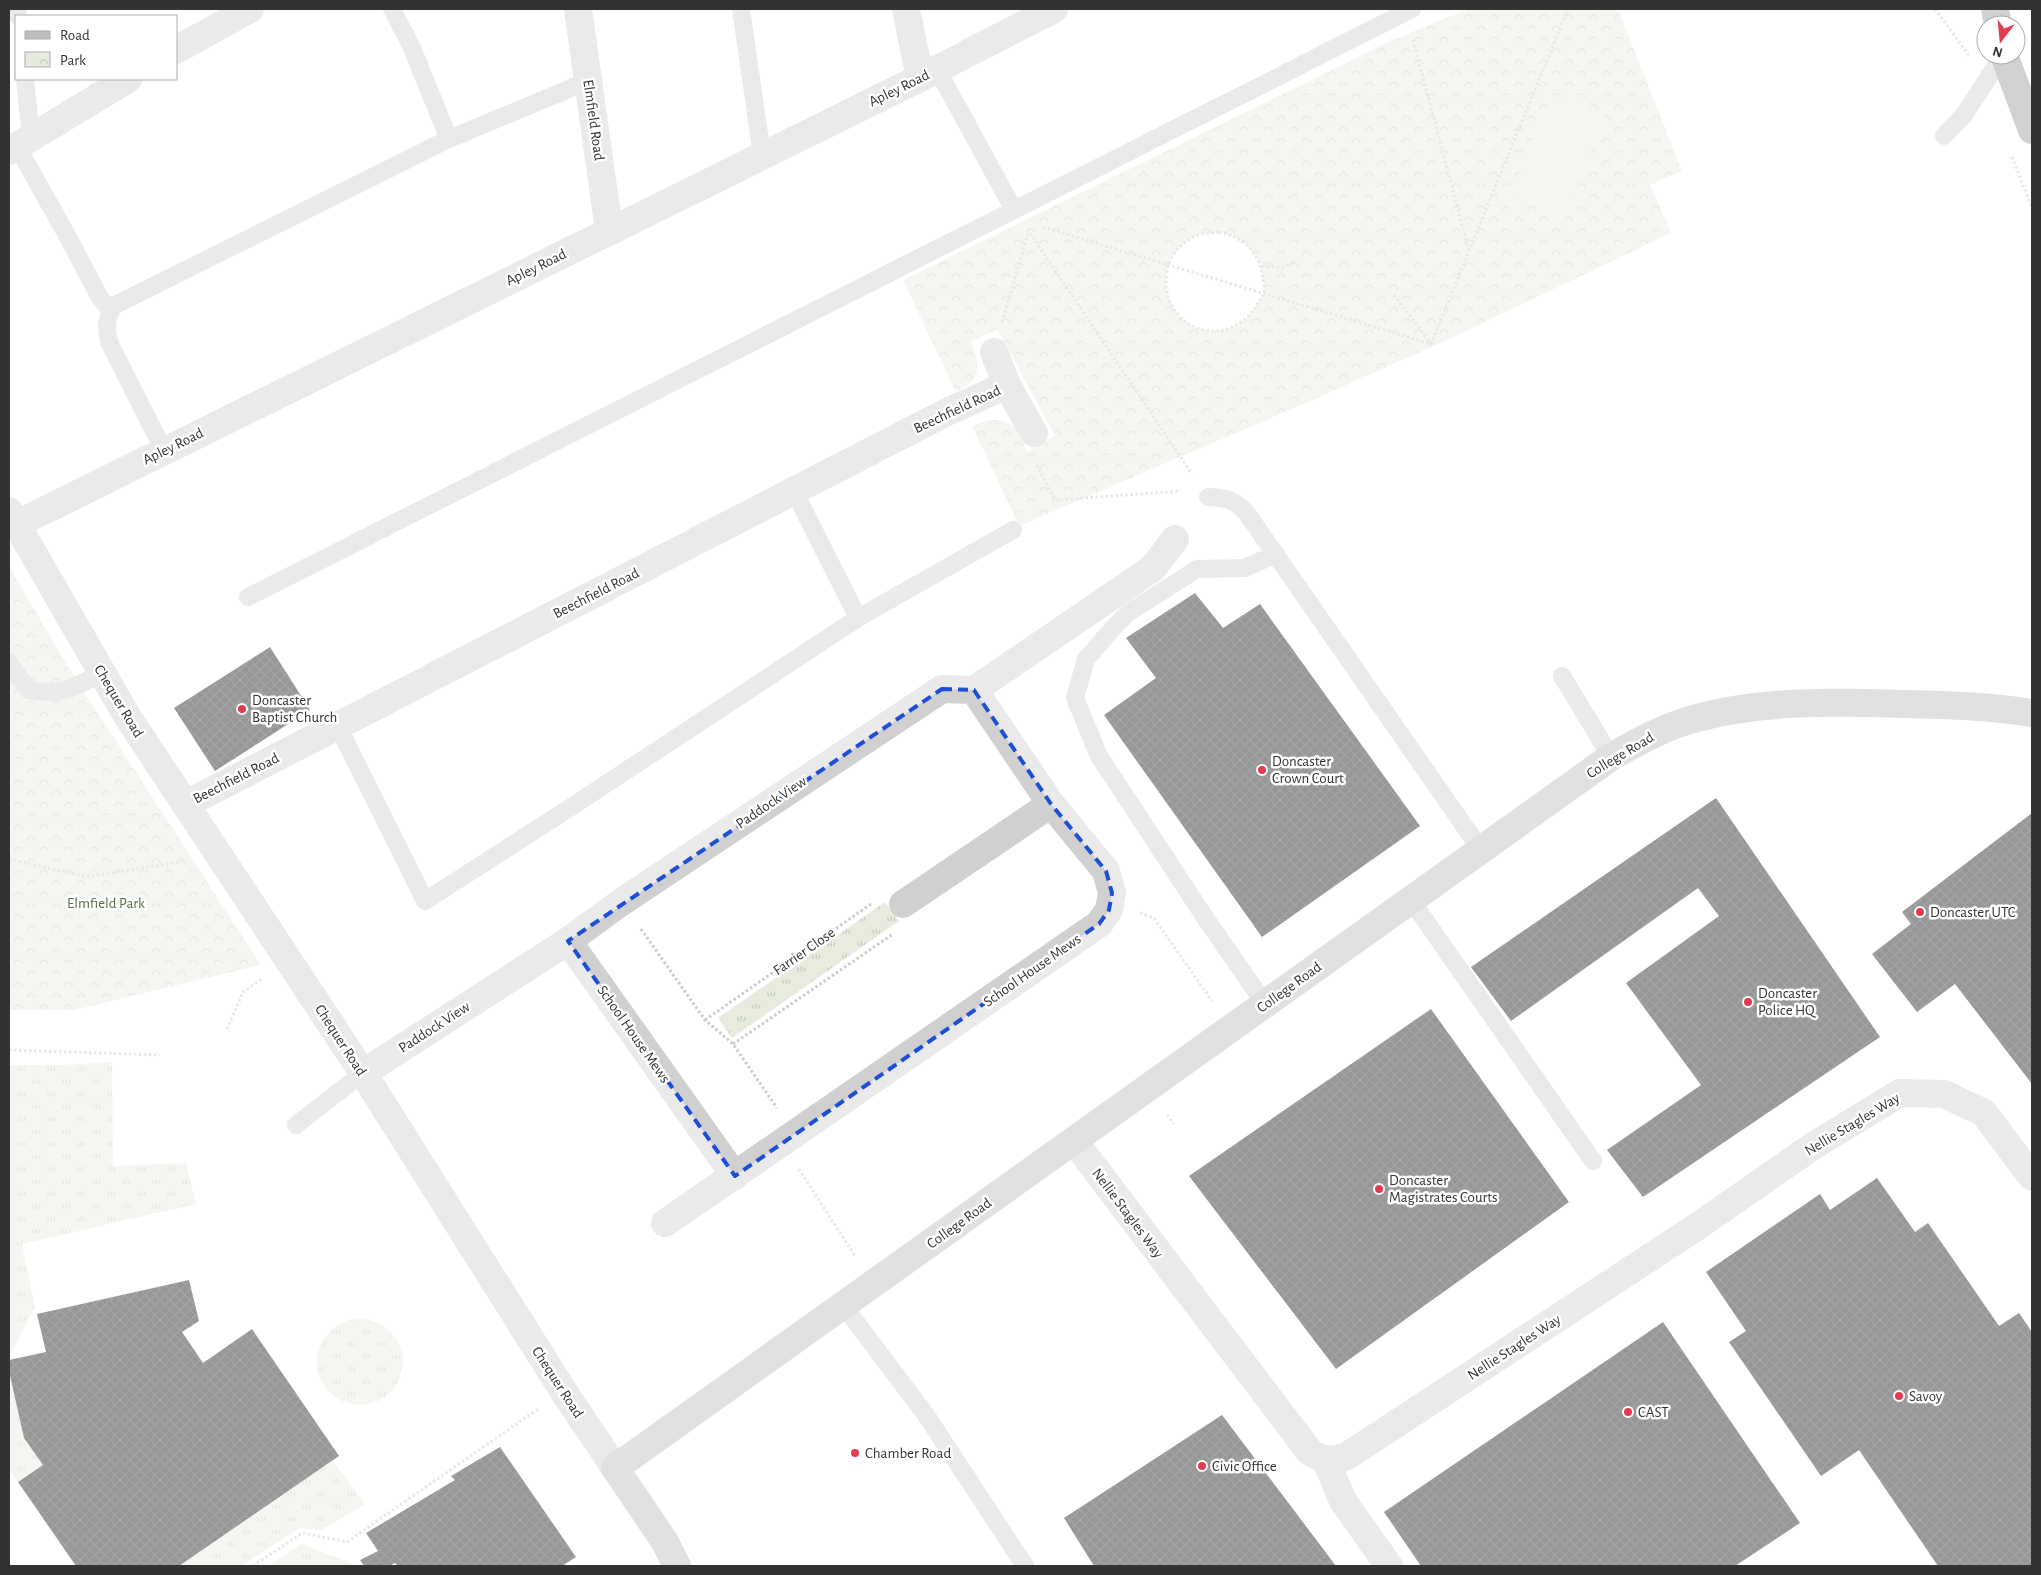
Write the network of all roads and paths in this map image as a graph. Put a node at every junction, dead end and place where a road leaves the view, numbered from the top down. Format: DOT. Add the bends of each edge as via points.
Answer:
graph roads {
  1 [pos="250,9"];
  2 [pos="392,9"];
  3 [pos="578,9"];
  4 [pos="741,9"];
  5 [pos="906,9"];
  6 [pos="1054,9"];
  7 [pos="1568,9"];
  8 [pos="1935,9"];
  9 [pos="1408,10"];
  10 [pos="209,19"];
  11 [pos="178,48"];
  12 [pos="1998,65"];
  13 [pos="2008,65"];
  14 [pos="928,73"];
  15 [pos="25,80"];
  16 [pos="126,80"];
  17 [pos="588,81"];
  18 [pos="1985,85"];
  19 [pos="2032,130"];
  20 [pos="1944,136"];
  21 [pos="450,139"];
  22 [pos="19,145"];
  23 [pos="762,155"];
  24 [pos="1014,210"];
  25 [pos="609,230"];
  26 [pos="1469,252"];
  27 [pos="1294,262"];
  28 [pos="1167,264"];
  29 [pos="1262,266"];
  30 [pos="1264,294"];
  31 [pos="1394,295"];
  32 [pos="113,306"];
  33 [pos="1431,344"];
  34 [pos="994,352"];
  35 [pos="1007,385"];
  36 [pos="1034,433"];
  37 [pos="164,451"];
  38 [pos="794,491"];
  39 [pos="1208,497"];
  40 [pos="13,517"];
  41 [pos="1013,530"];
  42 [pos="1176,539"];
  43 [pos="1276,554"];
  44 [pos="248,597"];
  45 [pos="858,618"];
  46 [pos="9,662"];
  47 [pos="102,673"];
  48 [pos="1562,676"];
  49 [pos="974,690"];
  50 [pos="2032,713"];
  51 [pos="338,726"];
  52 [pos="1611,757"];
  53 [pos="186,804"];
  54 [pos="1051,804"];
  55 [pos="1482,850"];
  56 [pos="9,859"];
  57 [pos="186,861"];
  58 [pos="1411,900"];
  59 [pos="620,903"];
  60 [pos="1110,903"];
  61 [pos="903,904"];
  62 [pos="568,941"];
  63 [pos="289,960"];
  64 [pos="1265,1004"];
  65 [pos="705,1020"];
  66 [pos="1231,1028"];
  67 [pos="227,1029"];
  68 [pos="733,1044"];
  69 [pos="9,1050"];
  70 [pos="160,1055"];
  71 [pos="363,1073"];
  72 [pos="296,1125"];
  73 [pos="789,1138"];
  74 [pos="1074,1141"];
  75 [pos="1593,1161"];
  76 [pos="735,1176"];
  77 [pos="2032,1177"];
  78 [pos="665,1223"];
  79 [pos="874,1284"];
  80 [pos="843,1305"];
  81 [pos="564,1392"];
  82 [pos="1326,1460"];
  83 [pos="615,1468"];
  84 [pos="253,1566"];
  85 [pos="677,1566"];
  86 [pos="1026,1566"];
  87 [pos="1389,1566"];
  1 -- 10 [label="street"];
  2 -- 21 [label="lane"];
  3 -- 17 [label="street, Elmfield Road"];
  4 -- 23 [label="lane"];
  5 -- 14 [label="street"];
  6 -- 14 [label="street, Apley Road"];
  7 -- 26 [label="path"];
  8 -- 18 [label="path" via="1974,63"];
  9 -- 24 [label="lane"];
  9 -- 26 [label="path"];
  10 -- 11 [label="street"];
  12 -- 18 [label="lane"];
  13 -- 19 [label="highway"];
  14 -- 23 [label="street, Apley Road"];
  14 -- 24 [label="lane"];
  15 -- 22 [label="lane"];
  16 -- 22 [label="street"];
  17 -- 21 [label="lane"];
  17 -- 25 [label="street, Elmfield Road"];
  18 -- 20 [label="lane"];
  21 -- 32 [label="lane"];
  22 -- 32 [label="lane" via="100,298"];
  23 -- 25 [label="street, Apley Road"];
  24 -- 28 [label="path" via="1021,220"];
  24 -- 44 [label="lane"];
  25 -- 37 [label="street, Apley Road"];
  26 -- 33 [label="path"];
  27 -- 29 [label="path" via="1281,268"];
  28 -- 29 [label="path" via="1176,250 1190,238 1219,232 1230,234 1249,246"];
  28 -- 30 [label="path"];
  28 -- 30 [label="path" via="1165,278 1174,311 1187,323 1204,330 1221,330 1244,321"];
  29 -- 30 [label="path"];
  30 -- 33 [label="path"];
  31 -- 33 [label="path"];
  32 -- 37 [label="lane" via="107,318 109,342"];
  34 -- 35 [label="street, Beechfield Road"];
  34 -- 39 [label="path" via="1029,231"];
  35 -- 36 [label="street, Beechfield Road"];
  35 -- 38 [label="street, Beechfield Road" via="946,412"];
  36 -- 39 [label="path" via="1034,459 1055,500 1187,491"];
  37 -- 40 [label="street, Apley Road"];
  38 -- 45 [label="lane"];
  38 -- 51 [label="street, Beechfield Road"];
  39 -- 43 [label="lane" via="1235,502"];
  40 -- 47 [label="street, Chequer Road"];
  41 -- 45 [label="lane"];
  42 -- 49 [label="street" via="1153,568"];
  43 -- 55 [label="lane"];
  43 -- 64 [label="lane" via="1244,568 1197,569 1128,613 1086,659 1076,698 1100,756"];
  45 -- 51 [label="lane" via="426,901"];
  46 -- 47 [label="lane" via="28,690 43,692 69,690"];
  47 -- 53 [label="street, Chequer Road"];
  48 -- 52 [label="lane"];
  49 -- 54 [label="street"];
  49 -- 59 [label="street, Paddock View" via="942,689"];
  50 -- 52 [label="street, College Road" via="1994,707 1860,703 1767,706 1697,718 1649,735"];
  51 -- 53 [label="street, Beechfield Road"];
  52 -- 55 [label="street, College Road"];
  53 -- 63 [label="street, Chequer Road"];
  54 -- 60 [label="street" via="1106,871 1112,893"];
  54 -- 61 [label="street"];
  55 -- 58 [label="street, College Road"];
  56 -- 57 [label="path" via="88,877"];
  58 -- 64 [label="street, College Road"];
  58 -- 75 [label="lane"];
  59 -- 62 [label="street, Paddock View"];
  59 -- 65 [label="path"];
  60 -- 66 [label="path" via="1154,918"];
  60 -- 73 [label="street, School House Mews" via="1099,924"];
  61 -- 65 [label="path, Farrier Close" via="886,894"];
  61 -- 68 [label="path" via="907,924"];
  62 -- 71 [label="street, Paddock View"];
  62 -- 76 [label="street, School House Mews"];
  63 -- 67 [label="path" via="243,992"];
  63 -- 71 [label="street, Chequer Road"];
  64 -- 66 [label="street, College Road"];
  65 -- 68 [label="path"];
  66 -- 74 [label="street, College Road"];
  68 -- 73 [label="path"];
  69 -- 70 [label="path"];
  71 -- 72 [label="lane"];
  71 -- 81 [label="street, Chequer Road"];
  73 -- 76 [label="street, School House Mews"];
  73 -- 79 [label="path"];
  74 -- 79 [label="street, College Road"];
  74 -- 82 [label="street, Nellie Stagles Way" via="1309,1451"];
  76 -- 78 [label="street, School House Mews"];
  77 -- 82 [label="street, Nellie Stagles Way" via="1984,1113 1944,1094 1900,1093 1813,1146 1698,1226 1347,1456"];
  79 -- 80 [label="street, College Road"];
  80 -- 83 [label="street, College Road"];
  80 -- 86 [label="lane" via="926,1415"];
  81 -- 83 [label="street, Chequer Road"];
  81 -- 84 [label="path" via="347,1542 302,1533"];
  82 -- 87 [label="street" via="1343,1501"];
  83 -- 85 [label="street, Chequer Road" via="665,1542"];
}
